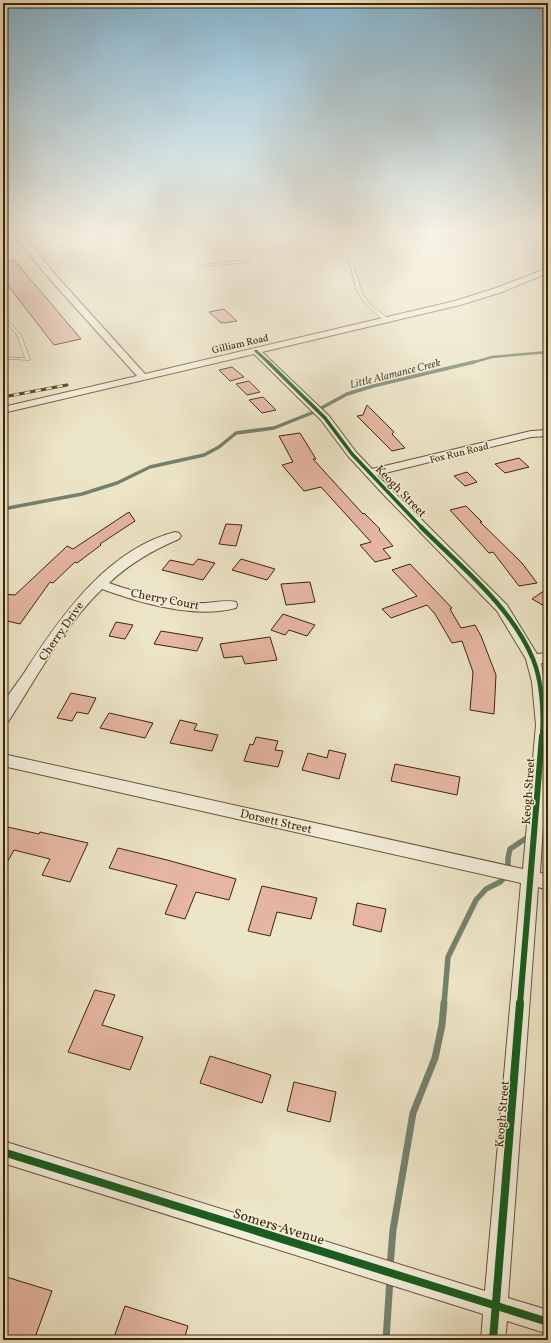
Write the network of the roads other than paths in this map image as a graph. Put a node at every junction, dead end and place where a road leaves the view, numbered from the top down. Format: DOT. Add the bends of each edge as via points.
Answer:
graph roads {
  1 [pos="70,297"];
  2 [pos="360,297"];
  3 [pos="477,297"];
  4 [pos="3,316"];
  5 [pos="387,320"];
  6 [pos="256,351"];
  7 [pos="3,358"];
  8 [pos="143,377"];
  9 [pos="3,410"];
  10 [pos="548,433"];
  11 [pos="371,474"];
  12 [pos="175,536"];
  13 [pos="100,584"];
  14 [pos="231,606"];
  15 [pos="540,659"];
  16 [pos="3,718"];
  17 [pos="3,760"];
  18 [pos="531,878"];
  19 [pos="548,882"];
  20 [pos="3,1152"];
  21 [pos="496,1306"];
  22 [pos="548,1322"];
  23 [pos="493,1340"];
  1 -- 8 [label="street"];
  2 -- 5 [label="lane"];
  3 -- 5 [label="street, Gilliam Road"];
  4 -- 7 [label="lane" via="19,335 28,359"];
  5 -- 6 [label="street, Gilliam Road"];
  6 -- 8 [label="street, Gilliam Road"];
  6 -- 11 [label="street, Keogh Street" via="325,418"];
  8 -- 9 [label="street, Gilliam Road"];
  10 -- 11 [label="street, Fox Run Road" via="531,434"];
  11 -- 15 [label="street, Keogh Street" via="489,594"];
  12 -- 13 [label="street, Cherry Drive" via="152,544 136,554"];
  13 -- 14 [label="street, Cherry Court" via="175,603 209,608"];
  13 -- 16 [label="street, Cherry Drive" via="72,612"];
  15 -- 18 [label="street, Keogh Street" via="539,682 543,725"];
  17 -- 18 [label="street, Dorsett Street"];
  18 -- 19 [label="street, Dorsett Street"];
  18 -- 21 [label="street, Keogh Street"];
  20 -- 21 [label="street, Somers Avenue"];
  21 -- 22 [label="street, Somers Avenue"];
  21 -- 23 [label="street, Keogh Street"];
}
